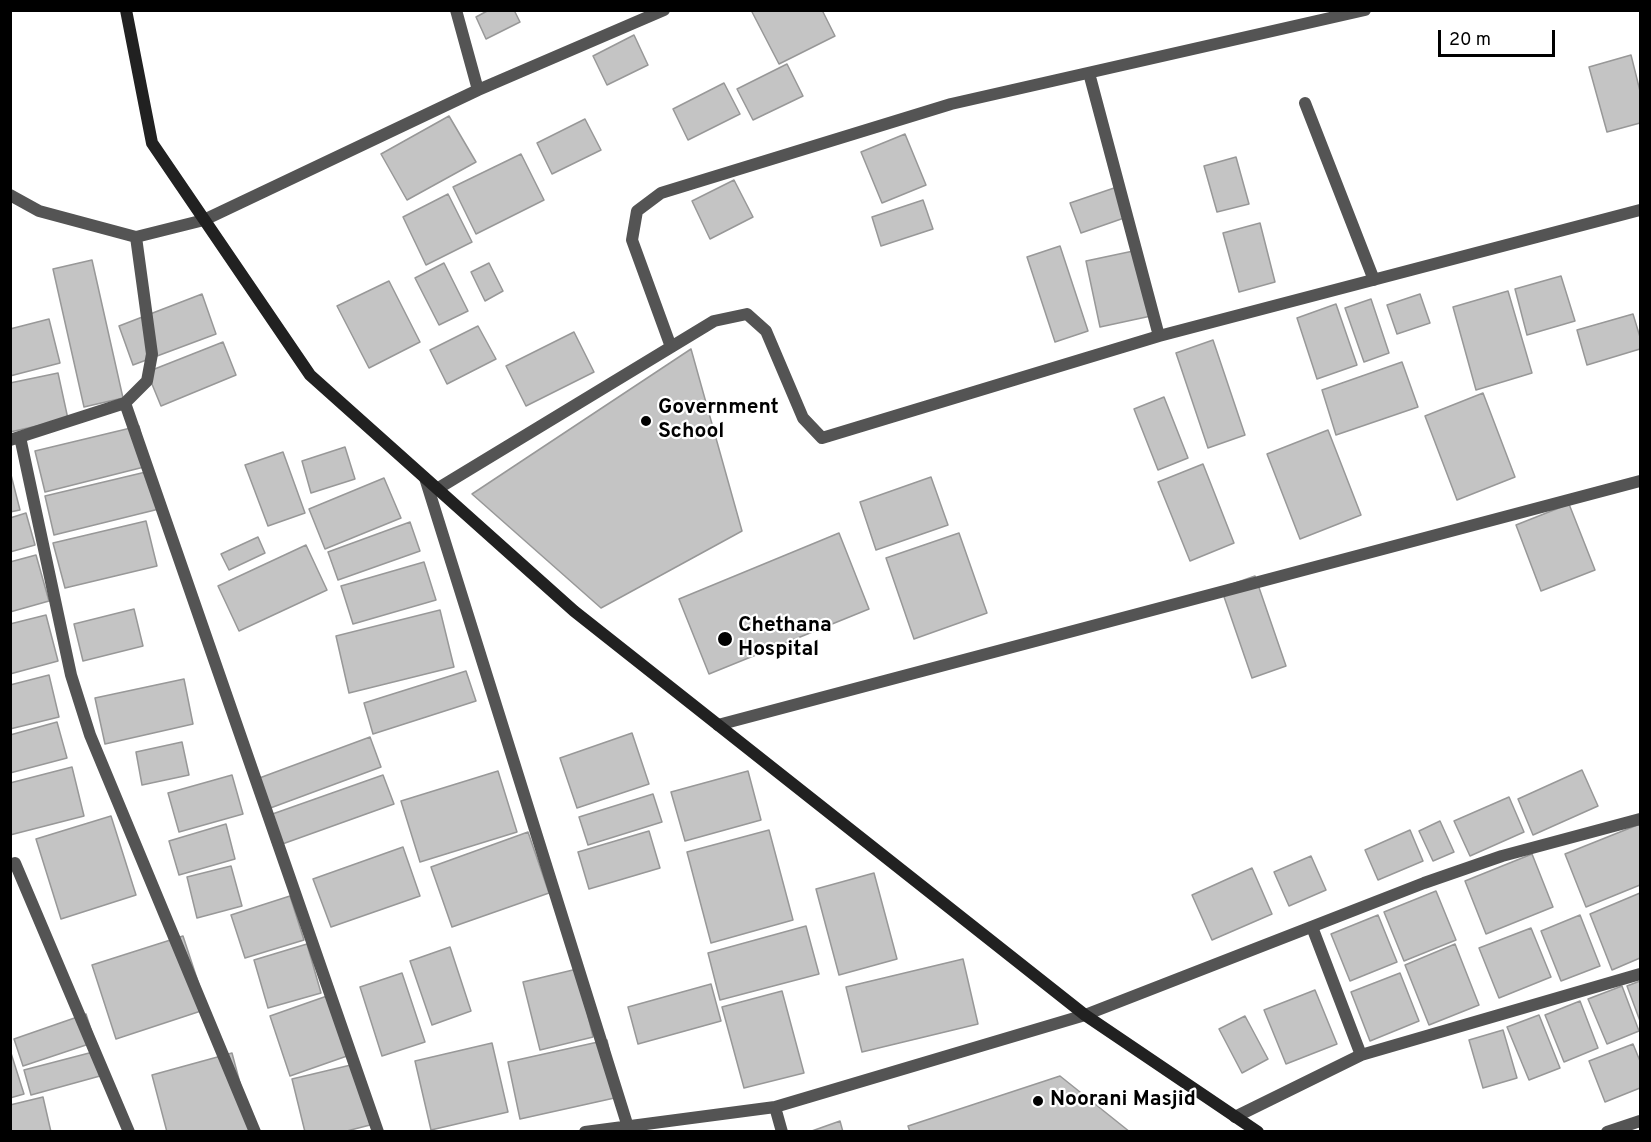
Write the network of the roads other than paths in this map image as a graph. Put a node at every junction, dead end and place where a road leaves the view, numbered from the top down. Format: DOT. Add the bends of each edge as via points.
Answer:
graph roads {
  1 [pos="126,10"];
  2 [pos="456,10"];
  3 [pos="664,10"];
  4 [pos="1365,10"];
  5 [pos="1089,73"];
  6 [pos="478,90"];
  7 [pos="1305,103"];
  8 [pos="10,195"];
  9 [pos="1641,210"];
  10 [pos="204,220"];
  11 [pos="136,237"];
  12 [pos="1374,280"];
  13 [pos="1159,336"];
  14 [pos="671,347"];
  15 [pos="125,404"];
  16 [pos="15,438"];
  17 [pos="425,478"];
  18 [pos="1641,481"];
  19 [pos="437,489"];
  20 [pos="718,725"];
  21 [pos="1641,819"];
  22 [pos="15,863"];
  23 [pos="1312,927"];
  24 [pos="1641,974"];
  25 [pos="1085,1015"];
  26 [pos="1361,1056"];
  27 [pos="775,1107"];
  28 [pos="1235,1117"];
  29 [pos="1641,1121"];
  30 [pos="628,1126"];
  31 [pos="129,1131"];
  32 [pos="255,1131"];
  33 [pos="378,1131"];
  34 [pos="585,1131"];
  35 [pos="782,1131"];
  36 [pos="1258,1131"];
  37 [pos="1607,1131"];
  1 -- 10 [label="street" via="152,143"];
  2 -- 6 [label="street"];
  3 -- 6 [label="street"];
  4 -- 5 [label="street"];
  5 -- 13 [label="street"];
  5 -- 14 [label="street" via="951,104 662,193 637,211 632,240"];
  6 -- 10 [label="street"];
  7 -- 12 [label="street"];
  8 -- 11 [label="street" via="39,211"];
  9 -- 12 [label="street"];
  10 -- 11 [label="street"];
  10 -- 17 [label="street" via="310,375"];
  11 -- 15 [label="street" via="152,354 147,381"];
  12 -- 13 [label="street"];
  13 -- 14 [label="street" via="822,438 803,418 765,331 747,314 714,321"];
  14 -- 19 [label="street"];
  15 -- 16 [label="street"];
  15 -- 33 [label="street"];
  16 -- 32 [label="street" via="71,675 90,735"];
  17 -- 19 [label="street"];
  17 -- 30 [label="street"];
  18 -- 20 [label="street"];
  19 -- 20 [label="street" via="574,611"];
  20 -- 25 [label="street"];
  21 -- 23 [label="street" via="1502,856"];
  22 -- 31 [label="street"];
  23 -- 25 [label="street"];
  23 -- 26 [label="street"];
  24 -- 26 [label="street"];
  25 -- 27 [label="street"];
  25 -- 28 [label="street"];
  26 -- 28 [label="street"];
  27 -- 30 [label="street"];
  27 -- 35 [label="street"];
  28 -- 36 [label="street"];
  29 -- 37 [label="street"];
  30 -- 34 [label="street"];
}
